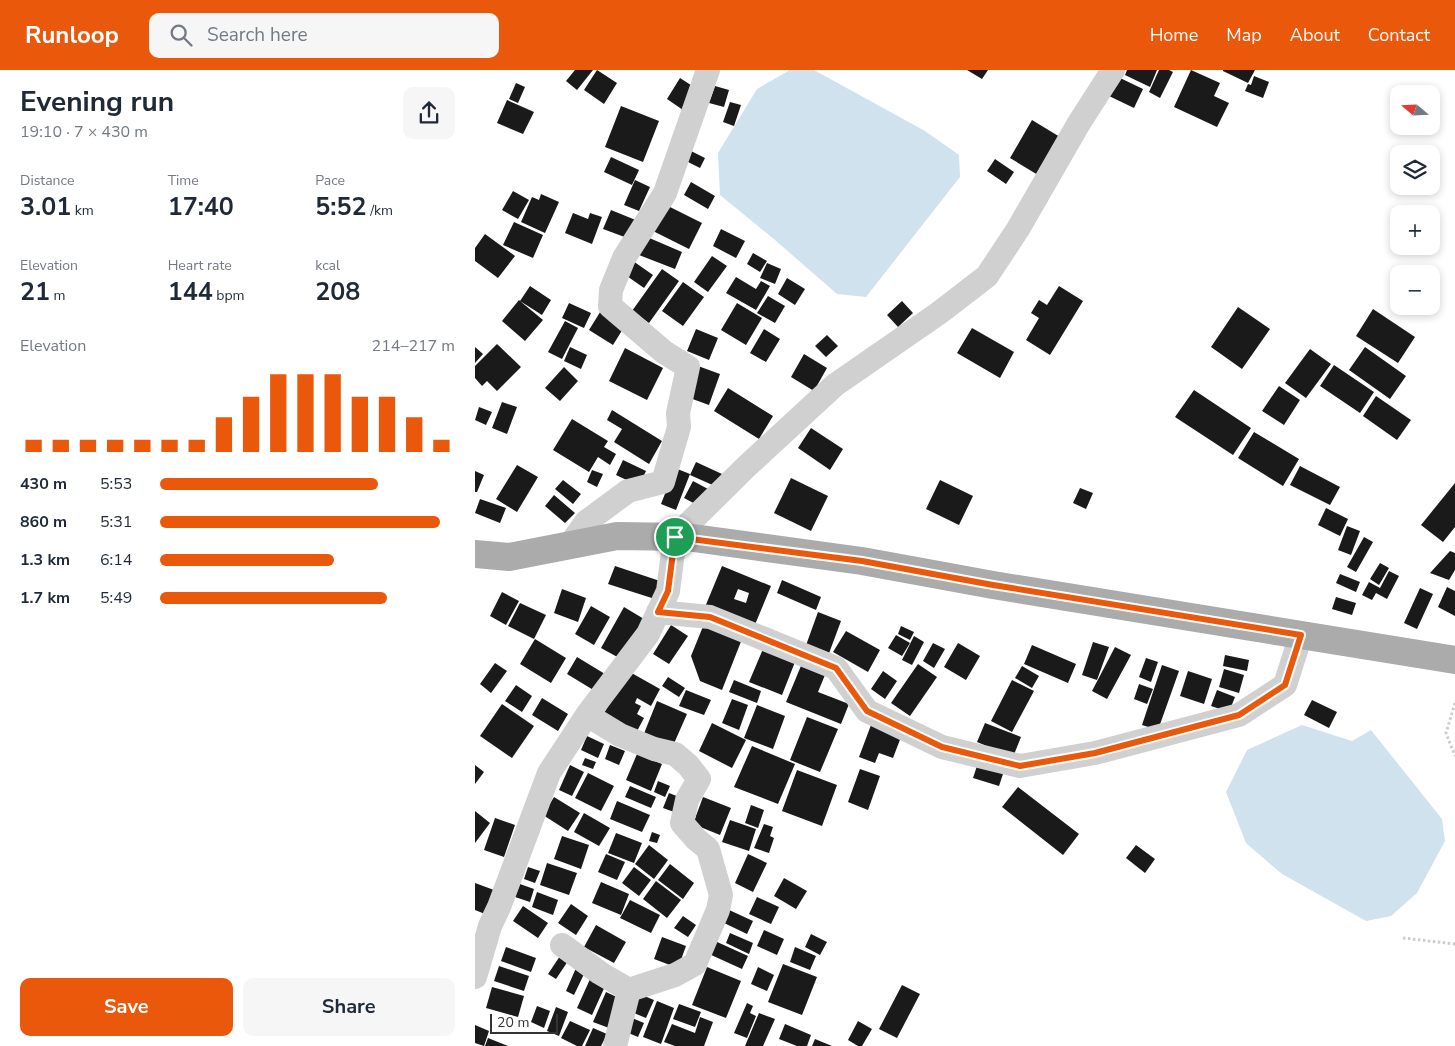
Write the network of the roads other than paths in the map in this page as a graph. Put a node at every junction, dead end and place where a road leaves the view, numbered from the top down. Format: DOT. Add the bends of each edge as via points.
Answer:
graph roads {
  1 [pos="708,70"];
  2 [pos="1113,70"];
  3 [pos="675,537"];
  4 [pos="569,546"];
  5 [pos="475,554"];
  6 [pos="658,612"];
  7 [pos="1301,635"];
  8 [pos="1455,660"];
  9 [pos="587,715"];
  10 [pos="483,922"];
  11 [pos="562,945"];
  12 [pos="475,977"];
  13 [pos="629,990"];
  14 [pos="615,1046"];
  1 -- 4 [label="street" via="665,193 624,258 611,290 610,306 664,352 688,367 678,413 679,427 663,482 628,490 586,522"];
  2 -- 3 [label="street" via="987,276 835,385"];
  3 -- 4 [label="main road" via="617,536"];
  3 -- 6 [label="street" via="668,591"];
  3 -- 7 [label="main road" via="862,561"];
  4 -- 5 [label="main road" via="509,557"];
  6 -- 7 [label="street" via="710,617 836,668 867,711 942,747 1020,766 1095,753 1239,715 1285,685"];
  6 -- 9 [label="street" via="648,634"];
  7 -- 8 [label="main road"];
  9 -- 10 [label="street" via="549,773 499,907"];
  9 -- 13 [label="street" via="637,742 675,754 699,780 687,800 682,823 708,849 721,895 695,964 675,975"];
  10 -- 12 [label="street"];
  11 -- 13 [label="street"];
  13 -- 14 [label="street"];
}
